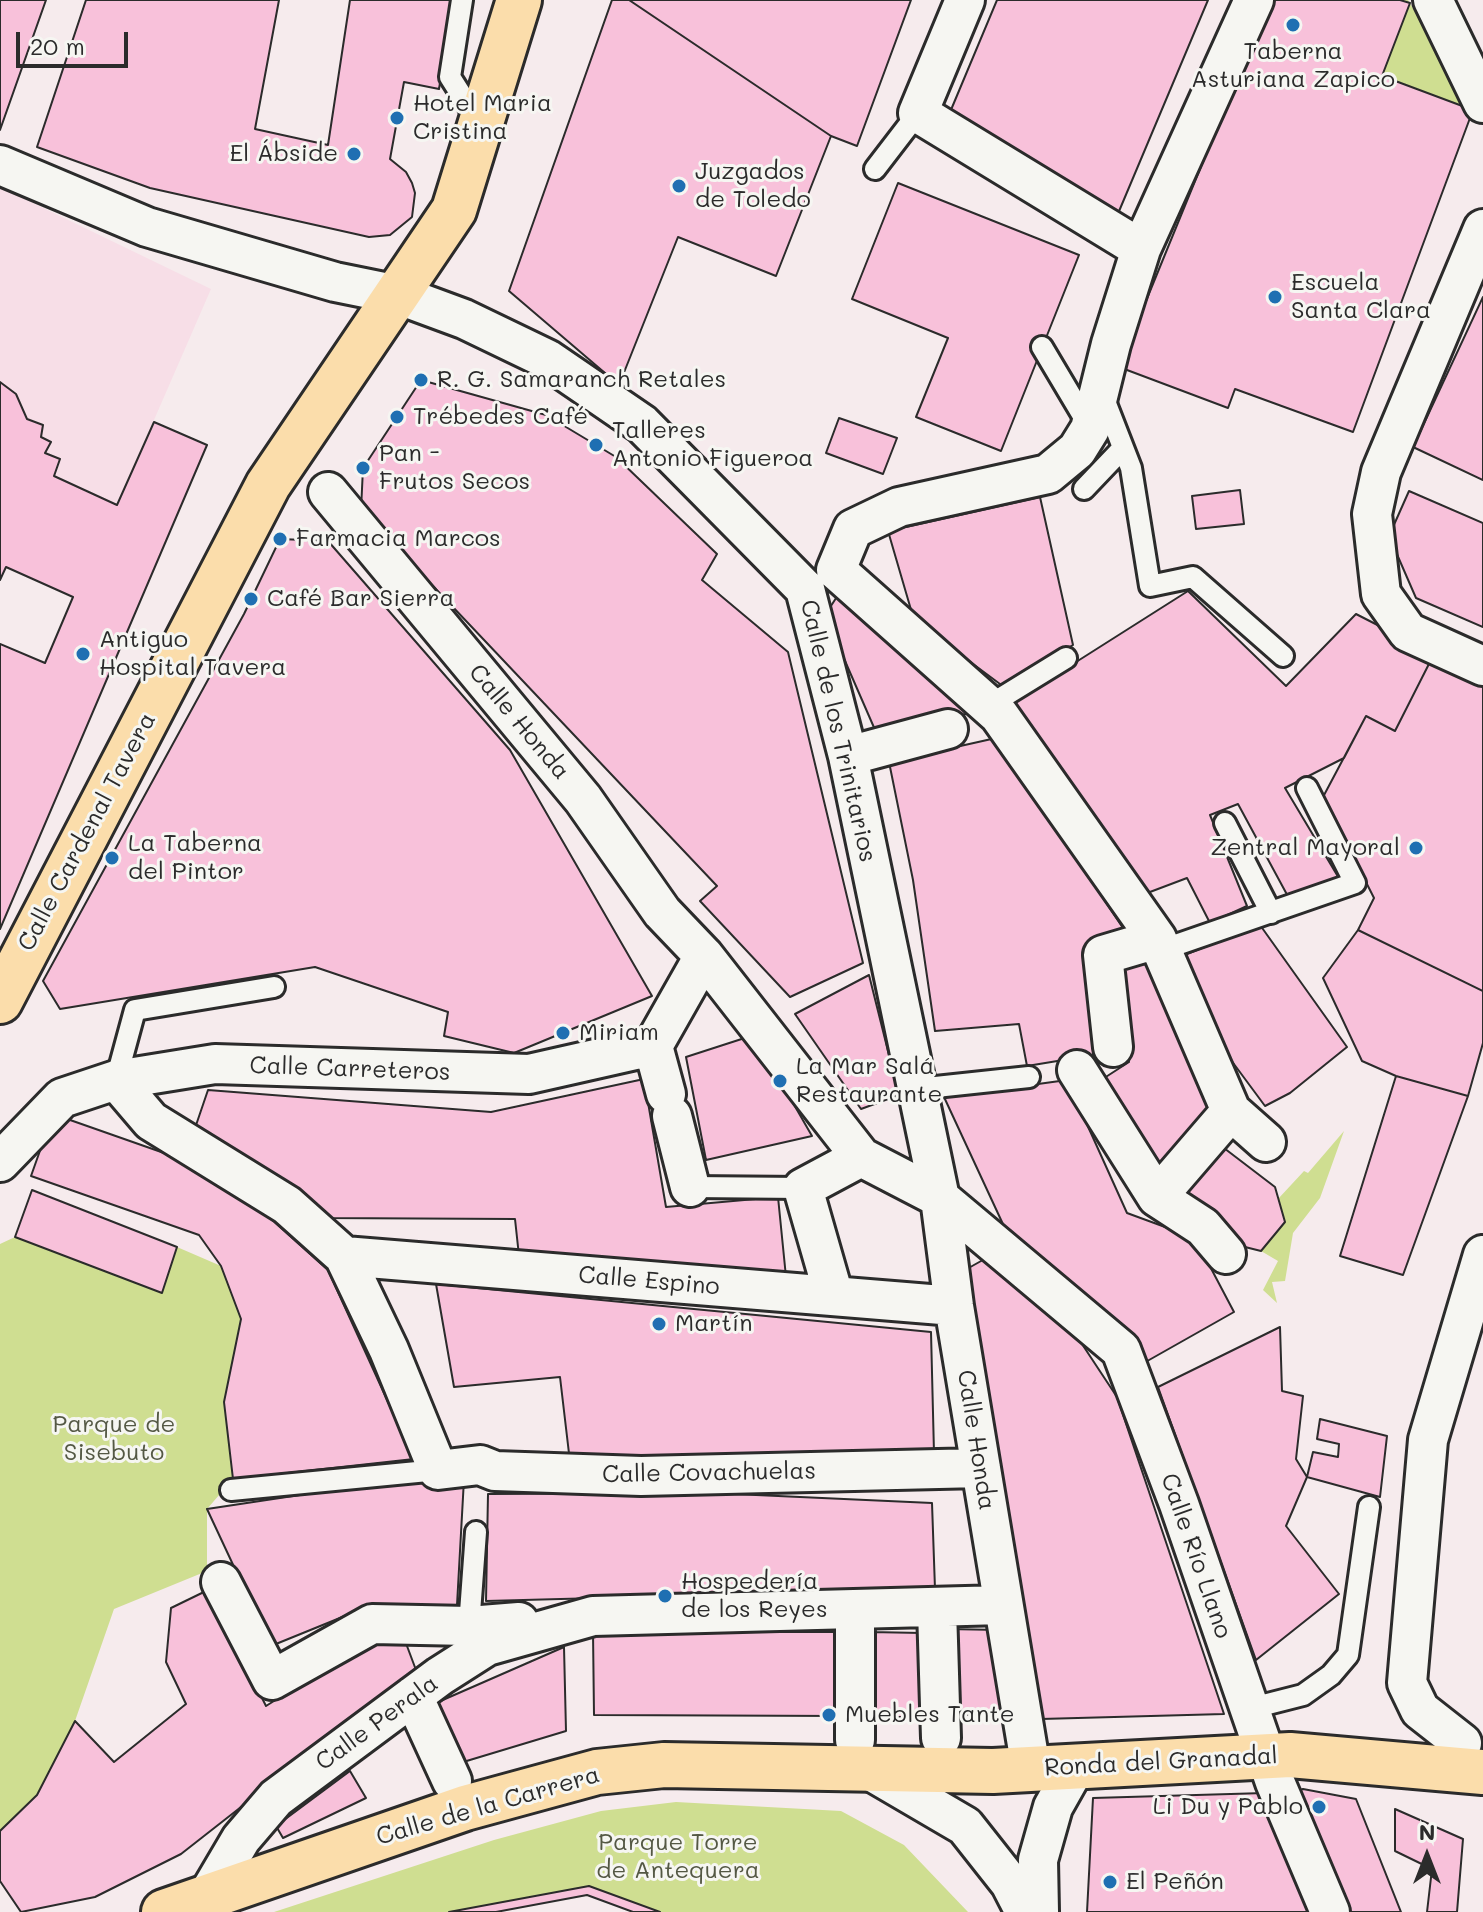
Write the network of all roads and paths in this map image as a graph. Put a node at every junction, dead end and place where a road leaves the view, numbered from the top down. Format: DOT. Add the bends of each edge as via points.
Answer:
graph roads {
  1 [pos="462,0"];
  2 [pos="519,0"];
  3 [pos="965,0"];
  4 [pos="1254,0"];
  5 [pos="1433,0"];
  6 [pos="1483,103"];
  7 [pos="918,113"];
  8 [pos="480,125"];
  9 [pos="0,165"];
  10 [pos="875,169"];
  11 [pos="1483,229"];
  12 [pos="1141,249"];
  13 [pos="399,295"];
  14 [pos="1042,347"];
  15 [pos="1101,393"];
  16 [pos="1090,429"];
  17 [pos="1123,448"];
  18 [pos="1084,489"];
  19 [pos="328,492"];
  20 [pos="821,580"];
  21 [pos="1283,656"];
  22 [pos="1066,658"];
  23 [pos="1483,666"];
  24 [pos="988,706"];
  25 [pos="948,729"];
  26 [pos="848,756"];
  27 [pos="1307,788"];
  28 [pos="1225,823"];
  29 [pos="1271,913"];
  30 [pos="1160,946"];
  31 [pos="704,956"];
  32 [pos="274,987"];
  33 [pos="0,1001"];
  34 [pos="653,1046"];
  35 [pos="1113,1047"];
  36 [pos="1077,1070"];
  37 [pos="1029,1077"];
  38 [pos="116,1080"];
  39 [pos="917,1089"];
  40 [pos="1231,1111"];
  41 [pos="1266,1142"];
  42 [pos="9,1153"];
  43 [pos="861,1157"];
  44 [pos="0,1186"];
  45 [pos="690,1187"];
  46 [pos="803,1188"];
  47 [pos="1157,1197"];
  48 [pos="940,1198"];
  49 [pos="1226,1254"];
  50 [pos="1483,1255"];
  51 [pos="344,1256"];
  52 [pos="834,1296"];
  53 [pos="954,1306"];
  54 [pos="981,1468"];
  55 [pos="438,1470"];
  56 [pos="231,1490"];
  57 [pos="1369,1507"];
  58 [pos="476,1532"];
  59 [pos="221,1582"];
  60 [pos="1003,1605"];
  61 [pos="937,1609"];
  62 [pos="855,1610"];
  63 [pos="593,1616"];
  64 [pos="407,1625"];
  65 [pos="469,1626"];
  66 [pos="426,1686"];
  67 [pos="1248,1709"];
  68 [pos="941,1738"];
  69 [pos="1476,1753"];
  70 [pos="863,1755"];
  71 [pos="1278,1755"];
  72 [pos="1075,1768"];
  73 [pos="1031,1769"];
  74 [pos="452,1781"];
  75 [pos="208,1895"];
  76 [pos="164,1912"];
  77 [pos="1025,1912"];
  78 [pos="1039,1912"];
  79 [pos="1330,1912"];
  1 -- 8 [label="lane" via="450,77"];
  2 -- 8 [label="main road, Calle Cardenal Tavera"];
  3 -- 7 [label="street"];
  4 -- 12 [label="street"];
  5 -- 6 [label="street"];
  7 -- 10 [label="lane"];
  7 -- 12 [label="street"];
  8 -- 13 [label="main road, Calle Cardenal Tavera" via="454,210"];
  9 -- 13 [label="street, Calle de los Trinitarios" via="147,227 335,282"];
  11 -- 23 [label="street" via="1381,472 1372,514 1381,594 1408,632"];
  12 -- 15 [label="street"];
  13 -- 20 [label="street, Calle de los Trinitarios" via="547,359 642,424"];
  13 -- 33 [label="main road, Calle Cardenal Tavera" via="268,485"];
  14 -- 16 [label="lane"];
  15 -- 16 [label="street"];
  15 -- 17 [label="lane"];
  16 -- 20 [label="street" via="1077,450 1048,474 899,507 853,529"];
  17 -- 18 [label="lane"];
  17 -- 21 [label="lane" via="1131,468 1150,586 1193,577"];
  19 -- 31 [label="street, Calle Honda" via="583,799 662,912"];
  20 -- 24 [label="street"];
  20 -- 26 [label="street, Calle de los Trinitarios"];
  22 -- 24 [label="lane"];
  24 -- 30 [label="street"];
  25 -- 26 [label="street"];
  26 -- 39 [label="street, Calle de los Trinitarios"];
  27 -- 29 [label="lane" via="1355,883"];
  28 -- 29 [label="lane"];
  29 -- 30 [label="lane"];
  30 -- 35 [label="street" via="1103,955"];
  30 -- 40 [label="street"];
  31 -- 34 [label="street"];
  31 -- 43 [label="street, Calle Honda"];
  32 -- 38 [label="lane" via="135,1010"];
  34 -- 38 [label="street, Calle Carreteros" via="529,1074 215,1064"];
  34 -- 45 [label="street"];
  36 -- 47 [label="street"];
  37 -- 39 [label="lane"];
  38 -- 42 [label="street, Calle Carreteros" via="62,1098"];
  38 -- 51 [label="street" via="151,1121 287,1205"];
  39 -- 48 [label="street, Calle de los Trinitarios"];
  40 -- 41 [label="street"];
  40 -- 47 [label="street"];
  42 -- 44 [label="street, Calle Carreteros"];
  43 -- 46 [label="street"];
  43 -- 48 [label="street, Calle Honda"];
  45 -- 46 [label="lane"];
  46 -- 52 [label="street"];
  47 -- 49 [label="street" via="1203,1227"];
  48 -- 53 [label="street, Calle Honda"];
  48 -- 67 [label="street, Calle Río Llano" via="1121,1350"];
  50 -- 69 [label="street" via="1428,1440 1407,1683 1420,1710"];
  51 -- 52 [label="street, Calle Espino"];
  51 -- 55 [label="street"];
  52 -- 53 [label="street, Calle Espino"];
  53 -- 54 [label="street, Calle Honda"];
  54 -- 55 [label="street, Calle Covachuelas" via="641,1476 495,1471 480,1465"];
  54 -- 60 [label="street, Calle Honda"];
  55 -- 56 [label="lane"];
  57 -- 67 [label="lane" via="1348,1655 1303,1695"];
  58 -- 65 [label="lane"];
  59 -- 64 [label="street, Calle Perala" via="272,1680 372,1624"];
  60 -- 61 [label="street, Calle Perala"];
  60 -- 73 [label="street, Calle Honda"];
  61 -- 62 [label="street, Calle Perala"];
  61 -- 68 [label="street"];
  62 -- 63 [label="street, Calle Perala"];
  62 -- 70 [label="street"];
  63 -- 65 [label="street, Calle Perala"];
  63 -- 66 [label="street, Calle Perala" via="487,1646"];
  64 -- 65 [label="street, Calle Perala"];
  64 -- 66 [label="street"];
  66 -- 74 [label="street"];
  66 -- 75 [label="street, Calle Perala" via="276,1798 241,1839"];
  67 -- 71 [label="street, Calle Río Llano"];
  69 -- 71 [label="main road, Ronda del Granadal" via="1412,1737"];
  70 -- 73 [label="main road, Calle de la Carrera"];
  70 -- 75 [label="main road, Calle de la Carrera" via="597,1772 465,1808"];
  70 -- 77 [label="street, Calle de la Carrera" via="965,1826 1010,1883"];
  71 -- 72 [label="main road, Ronda del Granadal"];
  71 -- 79 [label="street, Calle Río Llano"];
  72 -- 73 [label="main road, Ronda del Granadal"];
  72 -- 78 [label="street" via="1053,1807 1038,1860"];
  75 -- 76 [label="main road, Calle de la Carrera"];
}
